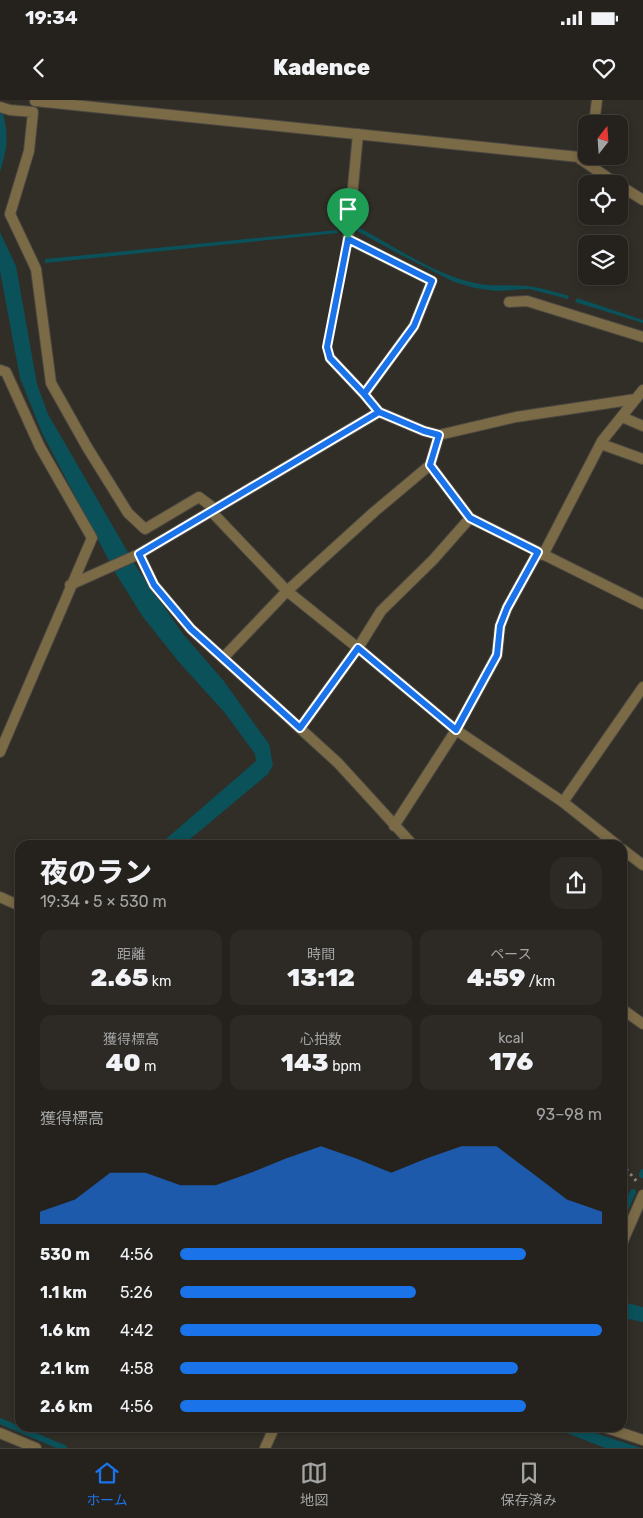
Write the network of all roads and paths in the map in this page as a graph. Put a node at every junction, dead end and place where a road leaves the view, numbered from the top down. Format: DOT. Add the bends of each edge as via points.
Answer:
graph roads {
  1 [pos="35,100"];
  2 [pos="597,100"];
  3 [pos="0,106"];
  4 [pos="32,112"];
  5 [pos="595,115"];
  6 [pos="358,134"];
  7 [pos="576,156"];
  8 [pos="604,175"];
  9 [pos="628,190"];
  10 [pos="643,200"];
  11 [pos="348,239"];
  12 [pos="509,302"];
  13 [pos="643,337"];
  14 [pos="330,358"];
  15 [pos="0,370"];
  16 [pos="643,390"];
  17 [pos="364,394"];
  18 [pos="636,399"];
  19 [pos="379,412"];
  20 [pos="622,417"];
  21 [pos="643,426"];
  22 [pos="439,435"];
  23 [pos="601,444"];
  24 [pos="643,459"];
  25 [pos="430,465"];
  26 [pos="213,510"];
  27 [pos="470,518"];
  28 [pos="139,554"];
  29 [pos="541,554"];
  30 [pos="70,585"];
  31 [pos="287,590"];
  32 [pos="643,604"];
  33 [pos="358,648"];
  34 [pos="223,658"];
  35 [pos="643,688"];
  36 [pos="300,728"];
  37 [pos="456,730"];
  38 [pos="0,752"];
  39 [pos="563,802"];
  40 [pos="394,826"];
  41 [pos="408,840"];
  42 [pos="611,840"];
  43 [pos="627,853"];
  44 [pos="643,865"];
  45 [pos="0,898"];
  46 [pos="15,904"];
  47 [pos="627,1013"];
  48 [pos="643,1024"];
  49 [pos="627,1170"];
  50 [pos="643,1190"];
  51 [pos="643,1195"];
  52 [pos="627,1232"];
  53 [pos="272,1432"];
  54 [pos="619,1432"];
  55 [pos="0,1433"];
  56 [pos="643,1440"];
  57 [pos="36,1448"];
  58 [pos="265,1448"];
  1 -- 4 [label="street"];
  1 -- 6 [label="street"];
  2 -- 5 [label="street"];
  3 -- 4 [label="street"];
  4 -- 26 [label="street" via="29,151 10,214 36,269 52,383 128,513 145,529 199,497"];
  6 -- 7 [label="street"];
  6 -- 11 [label="street"];
  7 -- 8 [label="street"];
  9 -- 10 [label="street"];
  11 -- 14 [label="path" via="327,347"];
  11 -- 17 [label="street" via="432,281 414,326"];
  12 -- 13 [label="street" via="527,301"];
  14 -- 17 [label="street"];
  15 -- 30 [label="street" via="6,372 40,447 92,538"];
  16 -- 18 [label="street"];
  17 -- 19 [label="street"];
  18 -- 20 [label="street"];
  18 -- 22 [label="street" via="516,417"];
  19 -- 22 [label="street"];
  19 -- 26 [label="street"];
  20 -- 21 [label="street"];
  20 -- 23 [label="street"];
  22 -- 25 [label="street"];
  23 -- 24 [label="street"];
  23 -- 29 [label="street"];
  25 -- 27 [label="street"];
  25 -- 31 [label="street"];
  26 -- 28 [label="street"];
  26 -- 31 [label="street"];
  27 -- 29 [label="street"];
  27 -- 33 [label="street" via="381,612"];
  28 -- 30 [label="street"];
  28 -- 34 [label="street" via="154,585 191,629"];
  29 -- 32 [label="street"];
  29 -- 37 [label="street" via="507,608 500,626 497,655"];
  30 -- 38 [label="street"];
  31 -- 33 [label="street"];
  31 -- 34 [label="street"];
  33 -- 36 [label="street"];
  33 -- 37 [label="street"];
  34 -- 36 [label="street"];
  35 -- 39 [label="street"];
  36 -- 40 [label="street" via="338,763"];
  37 -- 39 [label="street"];
  37 -- 40 [label="street"];
  39 -- 42 [label="street"];
  40 -- 41 [label="street"];
  43 -- 44 [label="street"];
  45 -- 46 [label="street"];
  47 -- 48 [label="street"];
  49 -- 50 [label="path"];
  51 -- 52 [label="street"];
  53 -- 58 [label="street"];
  54 -- 56 [label="street"];
  55 -- 57 [label="street"];
}
